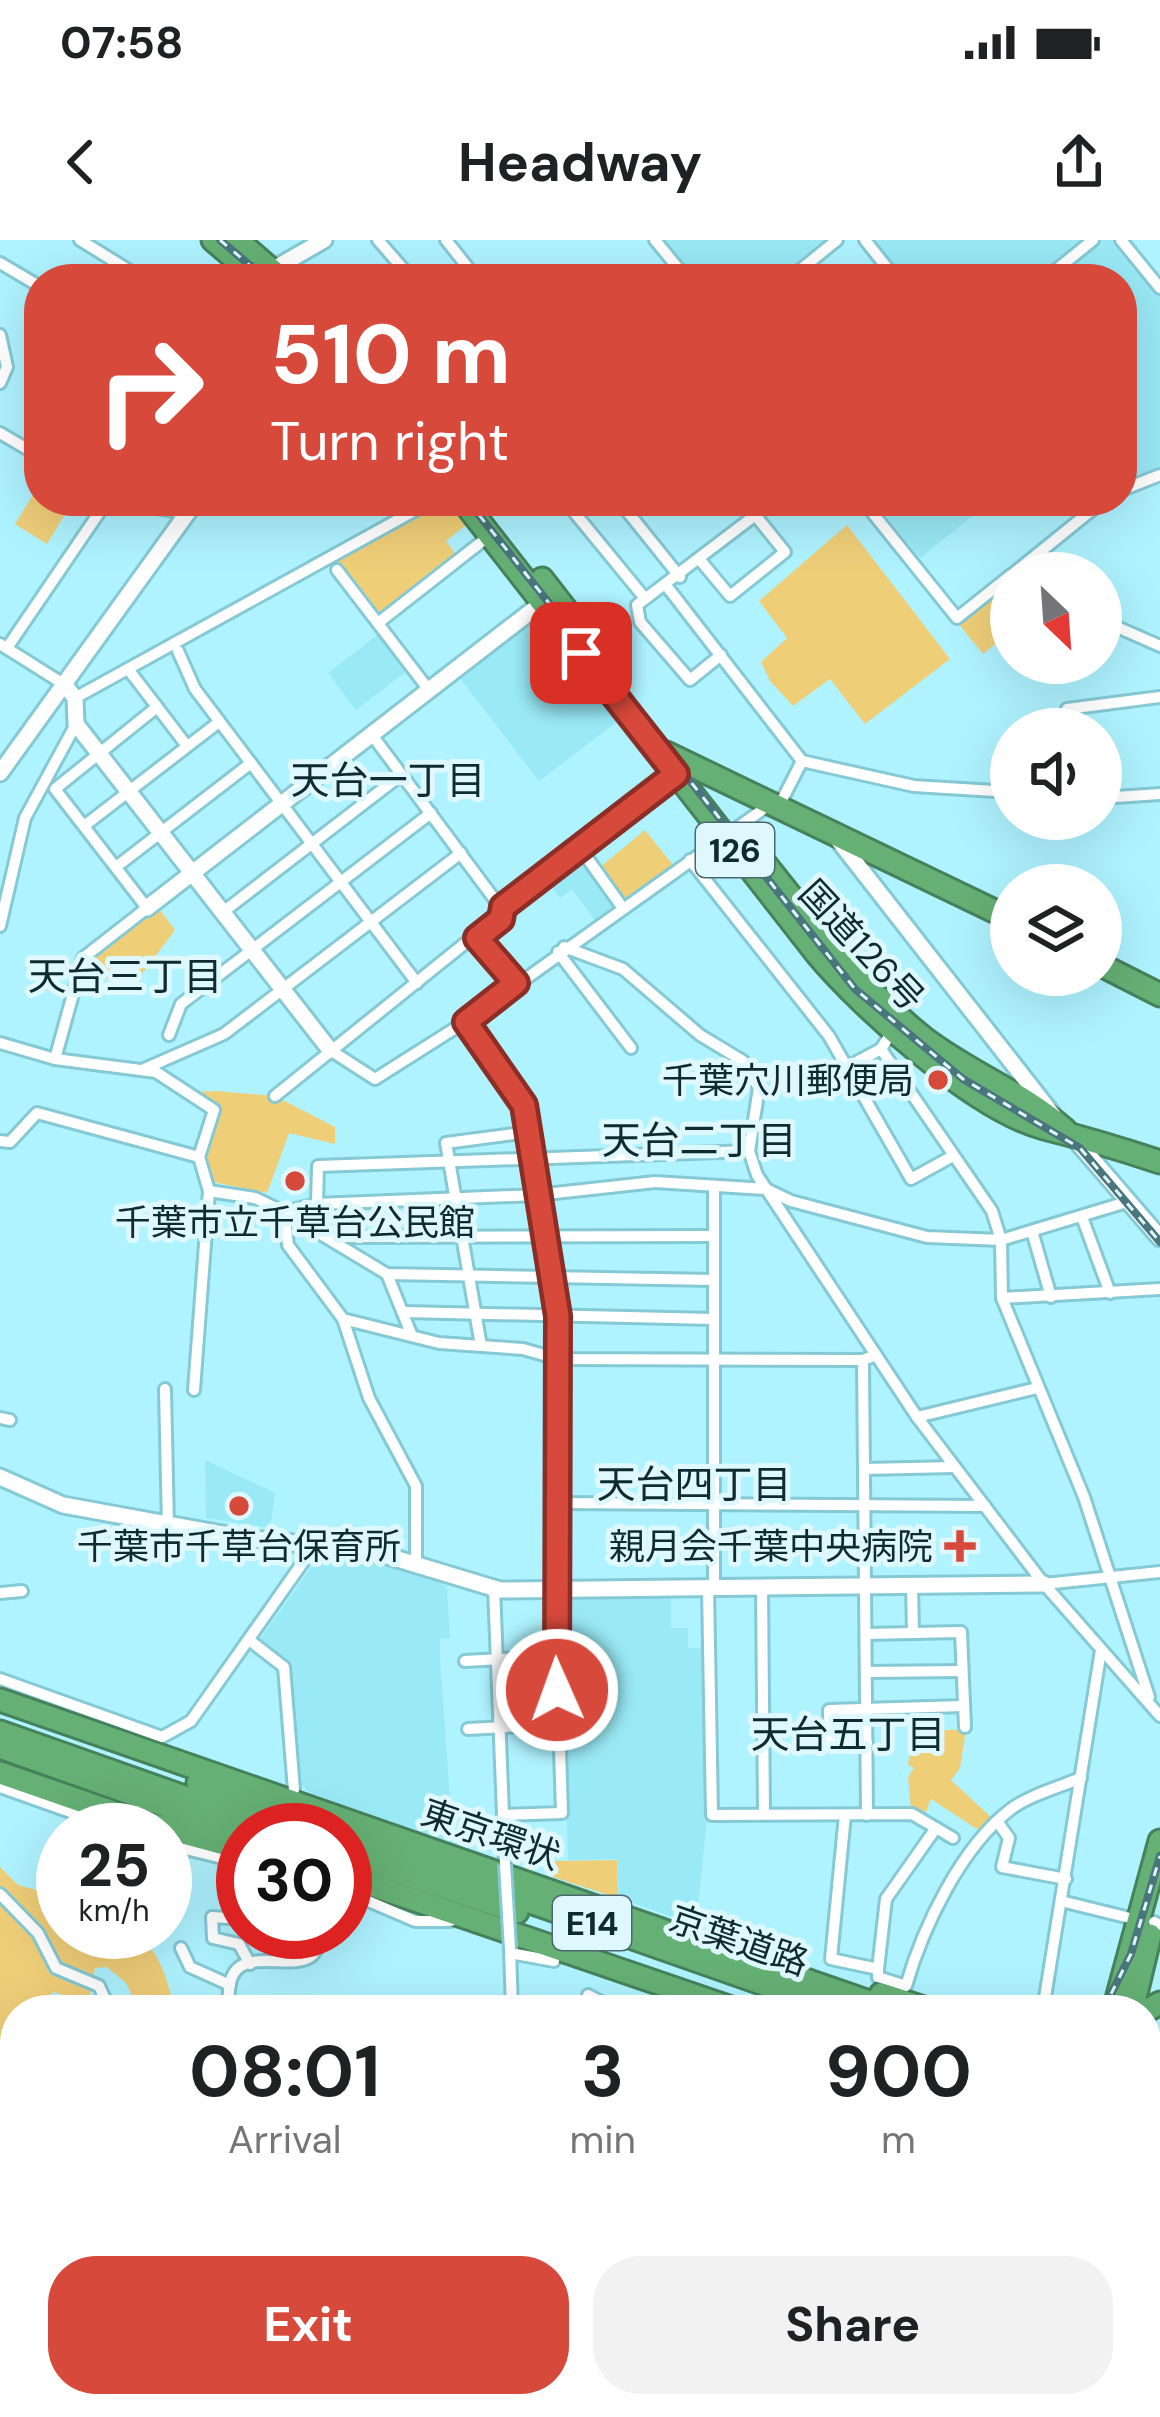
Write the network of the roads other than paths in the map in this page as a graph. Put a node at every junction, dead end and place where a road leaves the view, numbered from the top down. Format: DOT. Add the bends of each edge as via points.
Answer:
graph roads {
  1 [pos="80,240"];
  2 [pos="213,240"];
  3 [pos="237,240"];
  4 [pos="324,240"];
  5 [pos="378,240"];
  6 [pos="446,240"];
  7 [pos="655,240"];
  8 [pos="836,240"];
  9 [pos="865,240"];
  10 [pos="1093,240"];
  11 [pos="1121,240"];
  12 [pos="303,245"];
  13 [pos="119,264"];
  14 [pos="250,264"];
  15 [pos="258,264"];
  16 [pos="399,264"];
  17 [pos="465,264"];
  18 [pos="675,264"];
  19 [pos="807,264"];
  20 [pos="884,264"];
  21 [pos="1063,264"];
  22 [pos="1160,288"];
  23 [pos="0,335"];
  24 [pos="0,383"];
  25 [pos="1159,476"];
  26 [pos="1160,493"];
  27 [pos="96,516"];
  28 [pos="187,516"];
  29 [pos="405,516"];
  30 [pos="477,516"];
  31 [pos="491,516"];
  32 [pos="577,516"];
  33 [pos="631,516"];
  34 [pos="755,516"];
  35 [pos="757,516"];
  36 [pos="875,516"];
  37 [pos="1084,516"];
  38 [pos="492,534"];
  39 [pos="1039,552"];
  40 [pos="700,560"];
  41 [pos="337,570"];
  42 [pos="680,577"];
  43 [pos="665,584"];
  44 [pos="990,592"];
  45 [pos="643,596"];
  46 [pos="548,598"];
  47 [pos="378,623"];
  48 [pos="1122,629"];
  49 [pos="3,646"];
  50 [pos="1160,646"];
  51 [pos="178,651"];
  52 [pos="721,655"];
  53 [pos="128,668"];
  54 [pos="429,690"];
  55 [pos="70,691"];
  56 [pos="1160,697"];
  57 [pos="157,707"];
  58 [pos="1080,708"];
  59 [pos="219,722"];
  60 [pos="76,724"];
  61 [pos="372,735"];
  62 [pos="187,746"];
  63 [pos="99,753"];
  64 [pos="802,761"];
  65 [pos="251,764"];
  66 [pos="681,768"];
  67 [pos="0,773"];
  68 [pos="401,775"];
  69 [pos="129,791"];
  70 [pos="990,791"];
  71 [pos="1160,794"];
  72 [pos="1122,797"];
  73 [pos="282,805"];
  74 [pos="774,807"];
  75 [pos="431,813"];
  76 [pos="84,826"];
  77 [pos="730,832"];
  78 [pos="160,833"];
  79 [pos="833,834"];
  80 [pos="312,844"];
  81 [pos="580,848"];
  82 [pos="461,853"];
  83 [pos="690,860"];
  84 [pos="116,867"];
  85 [pos="192,874"];
  86 [pos="341,882"];
  87 [pos="503,907"];
  88 [pos="622,907"];
  89 [pos="147,908"];
  90 [pos="990,910"];
  91 [pos="223,912"];
  92 [pos="371,922"];
  93 [pos="0,926"];
  94 [pos="477,938"];
  95 [pos="561,949"];
  96 [pos="252,950"];
  97 [pos="1122,975"];
  98 [pos="417,983"];
  99 [pos="516,983"];
  100 [pos="283,989"];
  101 [pos="1160,995"];
  102 [pos="466,1022"];
  103 [pos="169,1035"];
  104 [pos="887,1040"];
  105 [pos="0,1043"];
  106 [pos="631,1048"];
  107 [pos="330,1050"];
  108 [pos="55,1059"];
  109 [pos="849,1066"];
  110 [pos="144,1069"];
  111 [pos="275,1096"];
  112 [pos="1066,1130"];
  113 [pos="529,1132"];
  114 [pos="0,1141"];
  115 [pos="749,1150"];
  116 [pos="199,1157"];
  117 [pos="951,1157"];
  118 [pos="533,1158"];
  119 [pos="449,1162"];
  120 [pos="1160,1162"];
  121 [pos="714,1186"];
  122 [pos="766,1189"];
  123 [pos="209,1191"];
  124 [pos="537,1195"];
  125 [pos="456,1199"];
  126 [pos="1130,1201"];
  127 [pos="317,1204"];
  128 [pos="284,1212"];
  129 [pos="1082,1217"];
  130 [pos="1032,1232"];
  131 [pos="713,1236"];
  132 [pos="323,1237"];
  133 [pos="462,1237"];
  134 [pos="543,1238"];
  135 [pos="1160,1238"];
  136 [pos="1001,1240"];
  137 [pos="387,1274"];
  138 [pos="469,1275"];
  139 [pos="549,1276"];
  140 [pos="714,1280"];
  141 [pos="1160,1289"];
  142 [pos="1110,1293"];
  143 [pos="1051,1297"];
  144 [pos="1002,1298"];
  145 [pos="404,1312"];
  146 [pos="476,1313"];
  147 [pos="558,1316"];
  148 [pos="343,1319"];
  149 [pos="714,1319"];
  150 [pos="412,1336"];
  151 [pos="481,1346"];
  152 [pos="876,1355"];
  153 [pos="558,1359"];
  154 [pos="714,1360"];
  155 [pos="863,1360"];
  156 [pos="1037,1388"];
  157 [pos="165,1389"];
  158 [pos="194,1390"];
  159 [pos="917,1417"];
  160 [pos="956,1467"];
  161 [pos="864,1469"];
  162 [pos="0,1477"];
  163 [pos="559,1503"];
  164 [pos="714,1504"];
  165 [pos="864,1505"];
  166 [pos="985,1506"];
  167 [pos="168,1526"];
  168 [pos="315,1545"];
  169 [pos="416,1564"];
  170 [pos="1160,1572"];
  171 [pos="1106,1575"];
  172 [pos="1044,1584"];
  173 [pos="912,1585"];
  174 [pos="865,1586"];
  175 [pos="711,1587"];
  176 [pos="761,1587"];
  177 [pos="494,1588"];
  178 [pos="555,1589"];
  179 [pos="22,1591"];
  180 [pos="0,1593"];
  181 [pos="913,1633"];
  182 [pos="866,1634"];
  183 [pos="249,1640"];
  184 [pos="1101,1650"];
  185 [pos="556,1656"];
  186 [pos="496,1659"];
  187 [pos="466,1660"];
  188 [pos="962,1671"];
  189 [pos="866,1672"];
  190 [pos="0,1679"];
  191 [pos="0,1700"];
  192 [pos="964,1706"];
  193 [pos="866,1708"];
  194 [pos="1156,1711"];
  195 [pos="0,1713"];
  196 [pos="559,1724"];
  197 [pos="499,1727"];
  198 [pos="965,1727"];
  199 [pos="468,1729"];
  200 [pos="0,1732"];
  201 [pos="867,1743"];
  202 [pos="0,1747"];
  203 [pos="0,1773"];
  204 [pos="1081,1778"];
  205 [pos="0,1787"];
  206 [pos="294,1790"];
  207 [pos="45,1803"];
  208 [pos="252,1803"];
  209 [pos="216,1808"];
  210 [pos="764,1814"];
  211 [pos="503,1815"];
  212 [pos="845,1815"];
  213 [pos="868,1815"];
  214 [pos="997,1822"];
  215 [pos="216,1823"];
  216 [pos="936,1828"];
  217 [pos="953,1838"];
  218 [pos="1160,1841"];
  219 [pos="216,1842"];
  220 [pos="372,1846"];
  221 [pos="1070,1855"];
  222 [pos="1084,1857"];
  223 [pos="372,1863"];
  224 [pos="1066,1879"];
  225 [pos="372,1882"];
  226 [pos="0,1894"];
  227 [pos="1160,1896"];
  228 [pos="1061,1901"];
  229 [pos="372,1903"];
  230 [pos="495,1927"];
  231 [pos="1151,1927"];
  232 [pos="510,1951"];
  233 [pos="187,1959"];
  234 [pos="247,1959"];
  235 [pos="260,1959"];
  236 [pos="554,1961"];
  237 [pos="250,1964"];
  238 [pos="878,1969"];
  239 [pos="788,1974"];
  240 [pos="1153,1976"];
  241 [pos="230,1984"];
  242 [pos="103,1995"];
  243 [pos="230,1995"];
  244 [pos="511,1995"];
  245 [pos="693,1995"];
  246 [pos="752,1995"];
  247 [pos="795,1995"];
  248 [pos="849,1995"];
  249 [pos="881,1995"];
  250 [pos="1045,1995"];
  251 [pos="1121,1995"];
  1 -- 13 [label="street"];
  2 -- 14 [label="highway"];
  3 -- 15 [label="highway"];
  4 -- 12 [label="street"];
  5 -- 16 [label="street"];
  6 -- 17 [label="street"];
  7 -- 18 [label="street"];
  8 -- 19 [label="street"];
  9 -- 20 [label="street"];
  10 -- 21 [label="street"];
  11 -- 22 [label="street"];
  23 -- 24 [label="street" via="8,367"];
  25 -- 26 [label="street"];
  27 -- 49 [label="street"];
  28 -- 55 [label="street"];
  29 -- 53 [label="street"];
  30 -- 38 [label="highway, 国道126号 / 126"];
  31 -- 46 [label="highway, 国道126号 / 126"];
  32 -- 45 [label="street"];
  33 -- 42 [label="street"];
  34 -- 40 [label="street"];
  35 -- 40 [label="street" via="785,553 730,596"];
  36 -- 44 [label="street" via="957,618"];
  37 -- 39 [label="street"];
  38 -- 46 [label="highway, 国道126号 / 126"];
  38 -- 47 [label="street"];
  40 -- 42 [label="street"];
  41 -- 47 [label="street"];
  42 -- 43 [label="street"];
  43 -- 45 [label="street"];
  43 -- 52 [label="street"];
  45 -- 52 [label="street" via="640,622 690,680"];
  46 -- 54 [label="street"];
  46 -- 66 [label="highway, 国道126号 / 126"];
  46 -- 66 [label="highway, 国道126号 / 126" via="656,748"];
  47 -- 54 [label="street"];
  48 -- 50 [label="street"];
  49 -- 55 [label="street"];
  51 -- 59 [label="street"];
  52 -- 64 [label="street"];
  53 -- 55 [label="street"];
  53 -- 57 [label="street"];
  54 -- 61 [label="street"];
  55 -- 60 [label="street"];
  55 -- 67 [label="street"];
  56 -- 58 [label="street"];
  57 -- 62 [label="street"];
  57 -- 63 [label="street"];
  59 -- 62 [label="street"];
  59 -- 65 [label="street"];
  60 -- 63 [label="street"];
  60 -- 93 [label="street" via="26,818"];
  61 -- 68 [label="street"];
  61 -- 73 [label="street"];
  62 -- 69 [label="street"];
  63 -- 69 [label="street"];
  63 -- 76 [label="street" via="55,789"];
  64 -- 70 [label="street" via="914,786"];
  64 -- 74 [label="street"];
  65 -- 73 [label="street"];
  65 -- 78 [label="street"];
  66 -- 74 [label="highway, 国道126号 / 126"];
  66 -- 77 [label="highway, 国道126号 / 126"];
  66 -- 81 [label="street"];
  68 -- 75 [label="street"];
  68 -- 80 [label="street"];
  69 -- 76 [label="street"];
  69 -- 78 [label="street"];
  71 -- 72 [label="street"];
  73 -- 80 [label="street"];
  73 -- 85 [label="street"];
  74 -- 77 [label="street"];
  74 -- 79 [label="highway, 国道126号 / 126"];
  75 -- 82 [label="street"];
  75 -- 86 [label="street"];
  76 -- 84 [label="street"];
  77 -- 83 [label="street"];
  77 -- 104 [label="highway, 国道126号 / 126"];
  77 -- 112 [label="highway, 国道126号 / 126" via="885,1004"];
  78 -- 84 [label="street"];
  78 -- 85 [label="street"];
  79 -- 90 [label="highway, 国道126号 / 126"];
  79 -- 112 [label="street"];
  80 -- 86 [label="street"];
  80 -- 91 [label="street"];
  81 -- 87 [label="street"];
  81 -- 88 [label="street"];
  82 -- 87 [label="street"];
  82 -- 92 [label="street"];
  83 -- 88 [label="street"];
  83 -- 109 [label="street"];
  84 -- 89 [label="street"];
  85 -- 89 [label="street"];
  85 -- 91 [label="street"];
  86 -- 92 [label="street"];
  86 -- 96 [label="street"];
  87 -- 94 [label="street" via="501,919"];
  88 -- 95 [label="street"];
  89 -- 108 [label="street" via="83,958"];
  91 -- 96 [label="street"];
  92 -- 98 [label="street"];
  92 -- 100 [label="street"];
  94 -- 98 [label="street"];
  94 -- 99 [label="street"];
  95 -- 99 [label="street"];
  95 -- 106 [label="street"];
  95 -- 115 [label="street" via="623,970 743,1061 760,1096"];
  96 -- 100 [label="street"];
  96 -- 103 [label="street" via="181,1004"];
  97 -- 101 [label="highway"];
  98 -- 107 [label="street"];
  99 -- 102 [label="street"];
  100 -- 107 [label="street"];
  100 -- 110 [label="street" via="224,1034"];
  102 -- 107 [label="street" via="376,1079"];
  102 -- 113 [label="street" via="524,1105"];
  104 -- 109 [label="street"];
  104 -- 112 [label="highway, 国道126号 / 126" via="1042,1128"];
  104 -- 117 [label="street"];
  105 -- 108 [label="street"];
  107 -- 111 [label="street"];
  108 -- 110 [label="street"];
  109 -- 117 [label="street" via="910,1180"];
  110 -- 116 [label="street" via="214,1110"];
  112 -- 120 [label="highway, 国道126号 / 126"];
  112 -- 126 [label="street"];
  113 -- 118 [label="street"];
  113 -- 119 [label="street" via="454,1138 446,1143"];
  114 -- 116 [label="street" via="10,1142 37,1113"];
  115 -- 118 [label="street"];
  115 -- 122 [label="street"];
  116 -- 123 [label="street"];
  117 -- 136 [label="street" via="987,1202"];
  118 -- 119 [label="street"];
  118 -- 124 [label="street"];
  119 -- 125 [label="street"];
  119 -- 127 [label="street" via="318,1166"];
  121 -- 122 [label="street"];
  121 -- 124 [label="street" via="655,1182"];
  121 -- 131 [label="street"];
  122 -- 136 [label="street" via="927,1237"];
  122 -- 152 [label="street"];
  123 -- 128 [label="street"];
  123 -- 158 [label="street"];
  124 -- 125 [label="street"];
  124 -- 134 [label="street"];
  125 -- 127 [label="street"];
  125 -- 133 [label="street"];
  126 -- 129 [label="street"];
  126 -- 135 [label="street"];
  127 -- 128 [label="street"];
  128 -- 132 [label="street"];
  128 -- 148 [label="street" via="298,1265"];
  129 -- 130 [label="street"];
  129 -- 142 [label="street"];
  130 -- 136 [label="street"];
  130 -- 143 [label="street"];
  131 -- 134 [label="street"];
  131 -- 140 [label="street"];
  132 -- 133 [label="street"];
  132 -- 137 [label="street"];
  133 -- 134 [label="street"];
  133 -- 138 [label="street"];
  134 -- 139 [label="street"];
  136 -- 144 [label="street"];
  137 -- 138 [label="street"];
  137 -- 145 [label="street"];
  138 -- 139 [label="street"];
  138 -- 146 [label="street"];
  139 -- 140 [label="street"];
  139 -- 147 [label="street"];
  140 -- 149 [label="street"];
  141 -- 142 [label="street"];
  142 -- 143 [label="street"];
  143 -- 144 [label="street"];
  144 -- 156 [label="street"];
  145 -- 146 [label="street"];
  145 -- 150 [label="street"];
  146 -- 147 [label="street"];
  146 -- 151 [label="street"];
  147 -- 149 [label="street"];
  147 -- 153 [label="street"];
  148 -- 150 [label="street"];
  148 -- 169 [label="street" via="369,1398 416,1486"];
  149 -- 154 [label="street"];
  150 -- 151 [label="street"];
  151 -- 153 [label="street"];
  152 -- 155 [label="street"];
  152 -- 159 [label="street"];
  153 -- 154 [label="street"];
  153 -- 163 [label="street"];
  154 -- 155 [label="street"];
  154 -- 164 [label="street"];
  155 -- 161 [label="street"];
  156 -- 159 [label="street"];
  156 -- 171 [label="street" via="1084,1497"];
  157 -- 167 [label="street"];
  159 -- 160 [label="street"];
  160 -- 161 [label="street"];
  160 -- 166 [label="street"];
  161 -- 165 [label="street"];
  162 -- 167 [label="street" via="63,1505"];
  163 -- 164 [label="street"];
  163 -- 178 [label="street"];
  164 -- 165 [label="street"];
  164 -- 175 [label="street"];
  165 -- 166 [label="street"];
  165 -- 174 [label="street"];
  166 -- 172 [label="street"];
  167 -- 168 [label="street"];
  168 -- 169 [label="street"];
  168 -- 183 [label="street"];
  169 -- 177 [label="street"];
  170 -- 171 [label="street"];
  171 -- 172 [label="street"];
  171 -- 194 [label="street"];
  172 -- 173 [label="street"];
  172 -- 184 [label="street"];
  173 -- 174 [label="street"];
  173 -- 181 [label="street"];
  174 -- 176 [label="street"];
  174 -- 182 [label="street"];
  175 -- 176 [label="street"];
  175 -- 178 [label="street"];
  175 -- 210 [label="street" via="712,1815"];
  176 -- 210 [label="street"];
  177 -- 178 [label="street"];
  177 -- 186 [label="street"];
  178 -- 185 [label="street"];
  179 -- 180 [label="street"];
  181 -- 182 [label="street"];
  181 -- 188 [label="street" via="961,1632"];
  182 -- 189 [label="street"];
  183 -- 190 [label="street" via="191,1721 162,1737"];
  183 -- 206 [label="street" via="284,1667"];
  184 -- 194 [label="street"];
  184 -- 204 [label="street"];
  185 -- 186 [label="street"];
  185 -- 196 [label="street"];
  186 -- 187 [label="street"];
  186 -- 197 [label="street"];
  188 -- 189 [label="street"];
  188 -- 192 [label="street"];
  189 -- 193 [label="street"];
  191 -- 239 [label="highway, 東京環状"];
  192 -- 193 [label="street"];
  192 -- 198 [label="street"];
  193 -- 201 [label="street"];
  193 -- 201 [label="street" via="829,1709 830,1744"];
  195 -- 208 [label="highway"];
  196 -- 197 [label="street"];
  196 -- 211 [label="street" via="562,1813"];
  197 -- 199 [label="street"];
  197 -- 211 [label="street"];
  200 -- 209 [label="highway"];
  201 -- 213 [label="street"];
  202 -- 215 [label="highway"];
  203 -- 219 [label="highway"];
  204 -- 214 [label="street" via="1015,1805"];
  204 -- 221 [label="street"];
  205 -- 207 [label="street"];
  210 -- 212 [label="street"];
  211 -- 232 [label="street, bridge"];
  212 -- 213 [label="street"];
  212 -- 238 [label="street" via="831,1959"];
  213 -- 216 [label="street" via="912,1814"];
  214 -- 224 [label="street" via="1009,1838 1002,1867"];
  214 -- 238 [label="street" via="926,1922 906,1986 878,1977"];
  216 -- 217 [label="street"];
  216 -- 238 [label="street" via="886,1899"];
  218 -- 231 [label="highway"];
  220 -- 247 [label="highway, 京葉道路 / E14"];
  221 -- 222 [label="street"];
  221 -- 224 [label="street"];
  223 -- 246 [label="highway, 京葉道路 / E14"];
  224 -- 228 [label="street"];
  225 -- 230 [label="highway"];
  226 -- 242 [label="street" via="38,1933 56,1968"];
  227 -- 231 [label="highway"];
  228 -- 231 [label="street"];
  228 -- 250 [label="street"];
  229 -- 230 [label="street" via="415,1921"];
  230 -- 245 [label="highway"];
  231 -- 240 [label="highway"];
  231 -- 251 [label="highway"];
  232 -- 236 [label="street"];
  232 -- 244 [label="street"];
  233 -- 241 [label="street"];
  234 -- 237 [label="street"];
  235 -- 237 [label="street"];
  237 -- 241 [label="street"];
  239 -- 248 [label="highway, 東京環状"];
  239 -- 249 [label="highway" via="803,1971"];
  241 -- 243 [label="street"];
}
